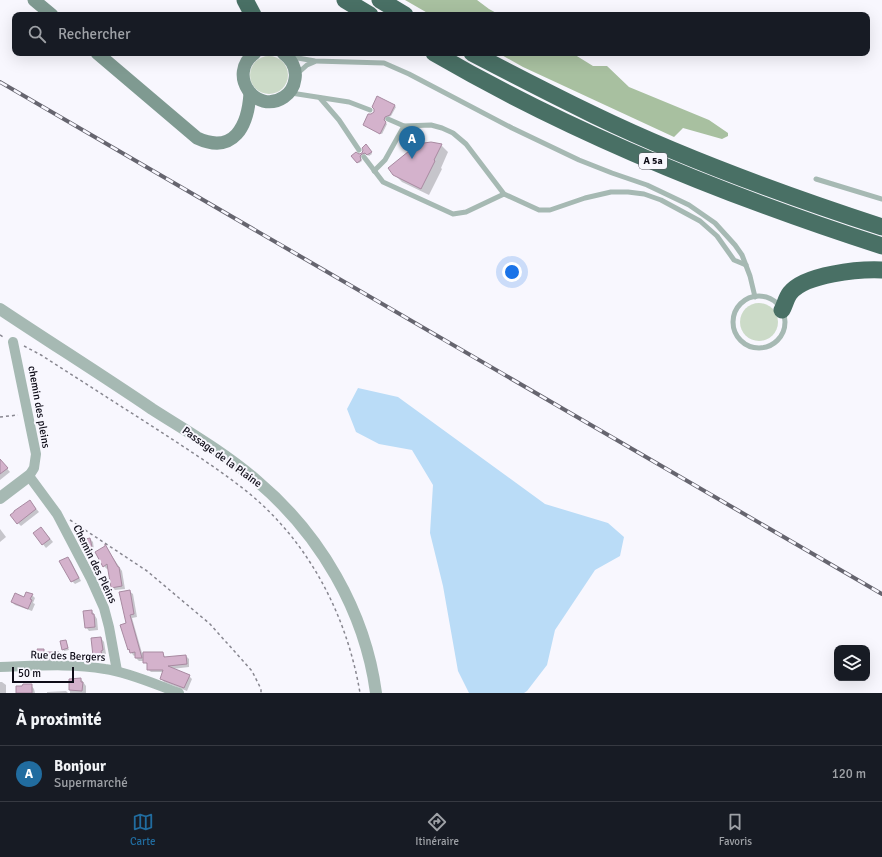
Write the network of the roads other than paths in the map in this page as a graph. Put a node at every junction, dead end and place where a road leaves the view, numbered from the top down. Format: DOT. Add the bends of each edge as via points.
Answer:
graph roads {
  1 [pos="34,0"];
  2 [pos="245,0"];
  3 [pos="345,0"];
  4 [pos="380,0"];
  5 [pos="48,12"];
  6 [pos="251,12"];
  7 [pos="365,12"];
  8 [pos="400,12"];
  9 [pos="101,56"];
  10 [pos="253,56"];
  11 [pos="286,56"];
  12 [pos="290,56"];
  13 [pos="440,56"];
  14 [pos="478,56"];
  15 [pos="315,61"];
  16 [pos="295,75"];
  17 [pos="250,93"];
  18 [pos="288,93"];
  19 [pos="320,98"];
  20 [pos="370,110"];
  21 [pos="388,119"];
  22 [pos="404,126"];
  23 [pos="359,150"];
  24 [pos="364,157"];
  25 [pos="374,171"];
  26 [pos="816,179"];
  27 [pos="504,194"];
  28 [pos="882,200"];
  29 [pos="882,227"];
  30 [pos="882,246"];
  31 [pos="746,265"];
  32 [pos="882,270"];
  33 [pos="755,297"];
  34 [pos="0,310"];
  35 [pos="782,310"];
  36 [pos="14,342"];
  37 [pos="29,476"];
  38 [pos="0,498"];
  39 [pos="0,667"];
  40 [pos="117,671"];
  41 [pos="179,693"];
  42 [pos="376,693"];
  1 -- 5 [label="main road"];
  2 -- 6 [label="highway"];
  3 -- 7 [label="highway"];
  4 -- 8 [label="highway"];
  9 -- 17 [label="main road" via="197,138 207,143 227,141 241,129 249,110"];
  10 -- 17 [label="main road" via="246,62 243,74"];
  11 -- 16 [label="main road" via="294,66"];
  12 -- 15 [label="lane"];
  13 -- 30 [label="highway, A 5a" via="512,95 674,170 763,206"];
  14 -- 29 [label="highway, A 5a" via="595,116 684,155 774,190"];
  15 -- 16 [label="lane"];
  15 -- 31 [label="lane" via="384,63 579,160 669,195 716,223 735,245"];
  16 -- 18 [label="main road"];
  17 -- 18 [label="main road" via="269,101 277,100"];
  18 -- 19 [label="lane"];
  19 -- 20 [label="lane" via="349,102"];
  19 -- 23 [label="lane"];
  21 -- 22 [label="lane"];
  22 -- 25 [label="lane" via="385,160"];
  22 -- 27 [label="lane" via="431,125 453,133 466,144"];
  24 -- 25 [label="lane"];
  25 -- 27 [label="lane" via="384,182 453,214 466,212"];
  26 -- 28 [label="lane"];
  27 -- 31 [label="lane" via="539,210 550,210 611,192 644,194 666,202 700,221 717,236 734,260"];
  31 -- 33 [label="lane"];
  32 -- 35 [label="highway" via="838,273 811,280 790,294"];
  33 -- 35 [label="lane" via="771,299"];
  33 -- 35 [label="lane" via="744,301 734,316 735,333 748,346 765,348 780,338 785,322"];
  34 -- 42 [label="street, Passage de la Plaine" via="218,452 257,480 285,506 316,545 344,590 367,650"];
  36 -- 37 [label="street, chemin des pleins" via="36,454 34,468"];
  37 -- 38 [label="street"];
  37 -- 40 [label="street, Chemin des Pleins" via="57,514 82,558 104,608"];
  39 -- 40 [label="street, Rue des Bergers" via="75,666"];
  40 -- 41 [label="street, Rue des Bergers"];
}
